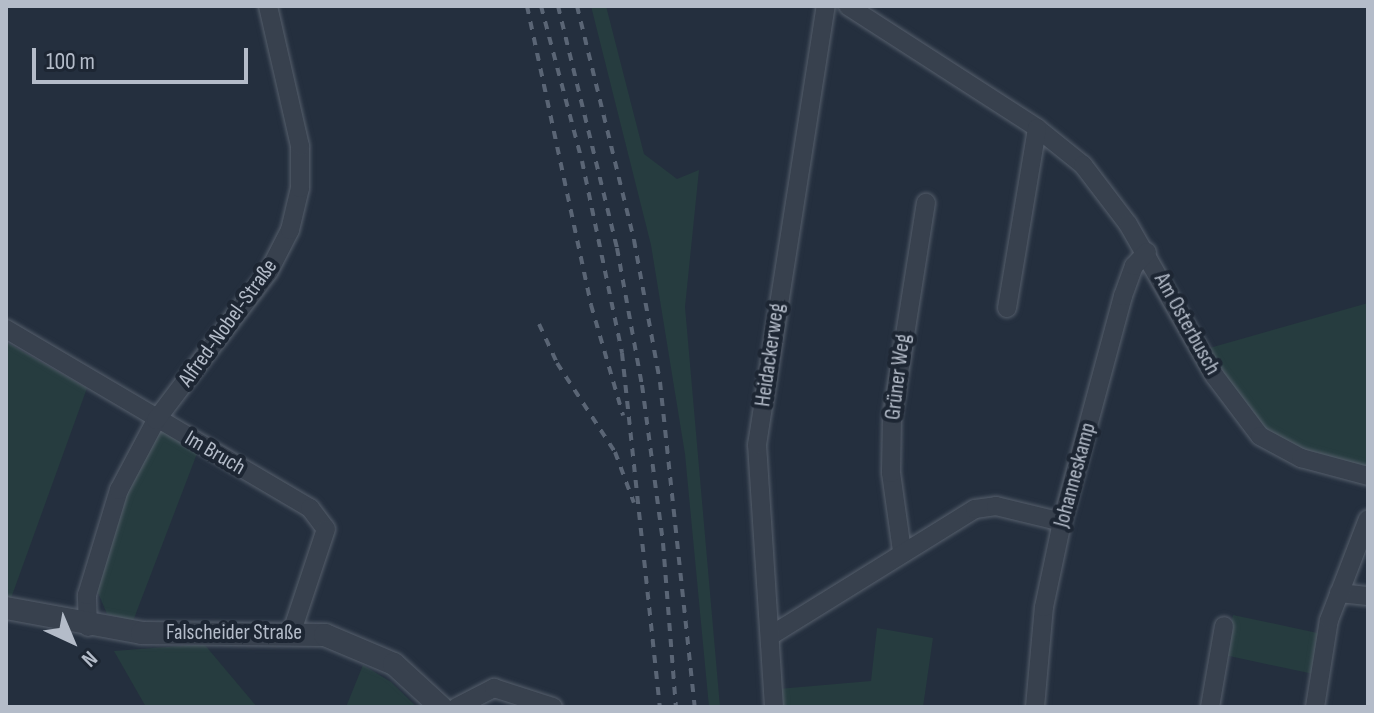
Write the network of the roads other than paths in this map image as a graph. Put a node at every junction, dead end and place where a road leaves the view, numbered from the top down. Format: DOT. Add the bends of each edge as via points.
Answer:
graph roads {
  1 [pos="268,6"];
  2 [pos="826,6"];
  3 [pos="848,6"];
  4 [pos="1037,128"];
  5 [pos="926,203"];
  6 [pos="1147,252"];
  7 [pos="1007,308"];
  8 [pos="6,329"];
  9 [pos="156,420"];
  10 [pos="1368,476"];
  11 [pos="1368,519"];
  12 [pos="1062,522"];
  13 [pos="902,551"];
  14 [pos="1339,593"];
  15 [pos="1368,596"];
  16 [pos="6,608"];
  17 [pos="1224,626"];
  18 [pos="88,627"];
  19 [pos="292,631"];
  20 [pos="770,636"];
  21 [pos="441,707"];
  22 [pos="457,707"];
  23 [pos="553,707"];
  24 [pos="774,707"];
  25 [pos="1035,707"];
  26 [pos="1210,707"];
  27 [pos="1315,707"];
  1 -- 9 [label="street, Alfred-Nobel-Straße" via="300,146 300,188 290,230 253,294"];
  2 -- 20 [label="street, Heidackerweg" via="757,445"];
  3 -- 4 [label="street, Am Osterbusch"];
  4 -- 6 [label="street, Am Osterbusch" via="1083,165"];
  4 -- 7 [label="street"];
  5 -- 13 [label="street, Grüner Weg" via="892,417 891,473"];
  6 -- 10 [label="street, Am Osterbusch" via="1214,375 1260,436 1301,458"];
  6 -- 12 [label="street, Johanneskamp" via="1134,266 1123,296"];
  8 -- 9 [label="street, Im Bruch" via="60,356"];
  9 -- 18 [label="street, Alfred-Nobel-Straße" via="119,490 87,595"];
  9 -- 19 [label="street, Im Bruch" via="310,508 326,529"];
  11 -- 14 [label="street"];
  12 -- 13 [label="street" via="984,506"];
  12 -- 25 [label="street, Johanneskamp" via="1044,607"];
  13 -- 20 [label="street"];
  14 -- 15 [label="street"];
  14 -- 27 [label="street"];
  16 -- 18 [label="street, Falscheider Straße"];
  17 -- 26 [label="street"];
  18 -- 19 [label="street, Falscheider Straße" via="142,633"];
  19 -- 21 [label="street, Falscheider Straße" via="325,635 372,652"];
  20 -- 24 [label="street, Heidackerweg"];
  22 -- 23 [label="street" via="494,688"];
}
